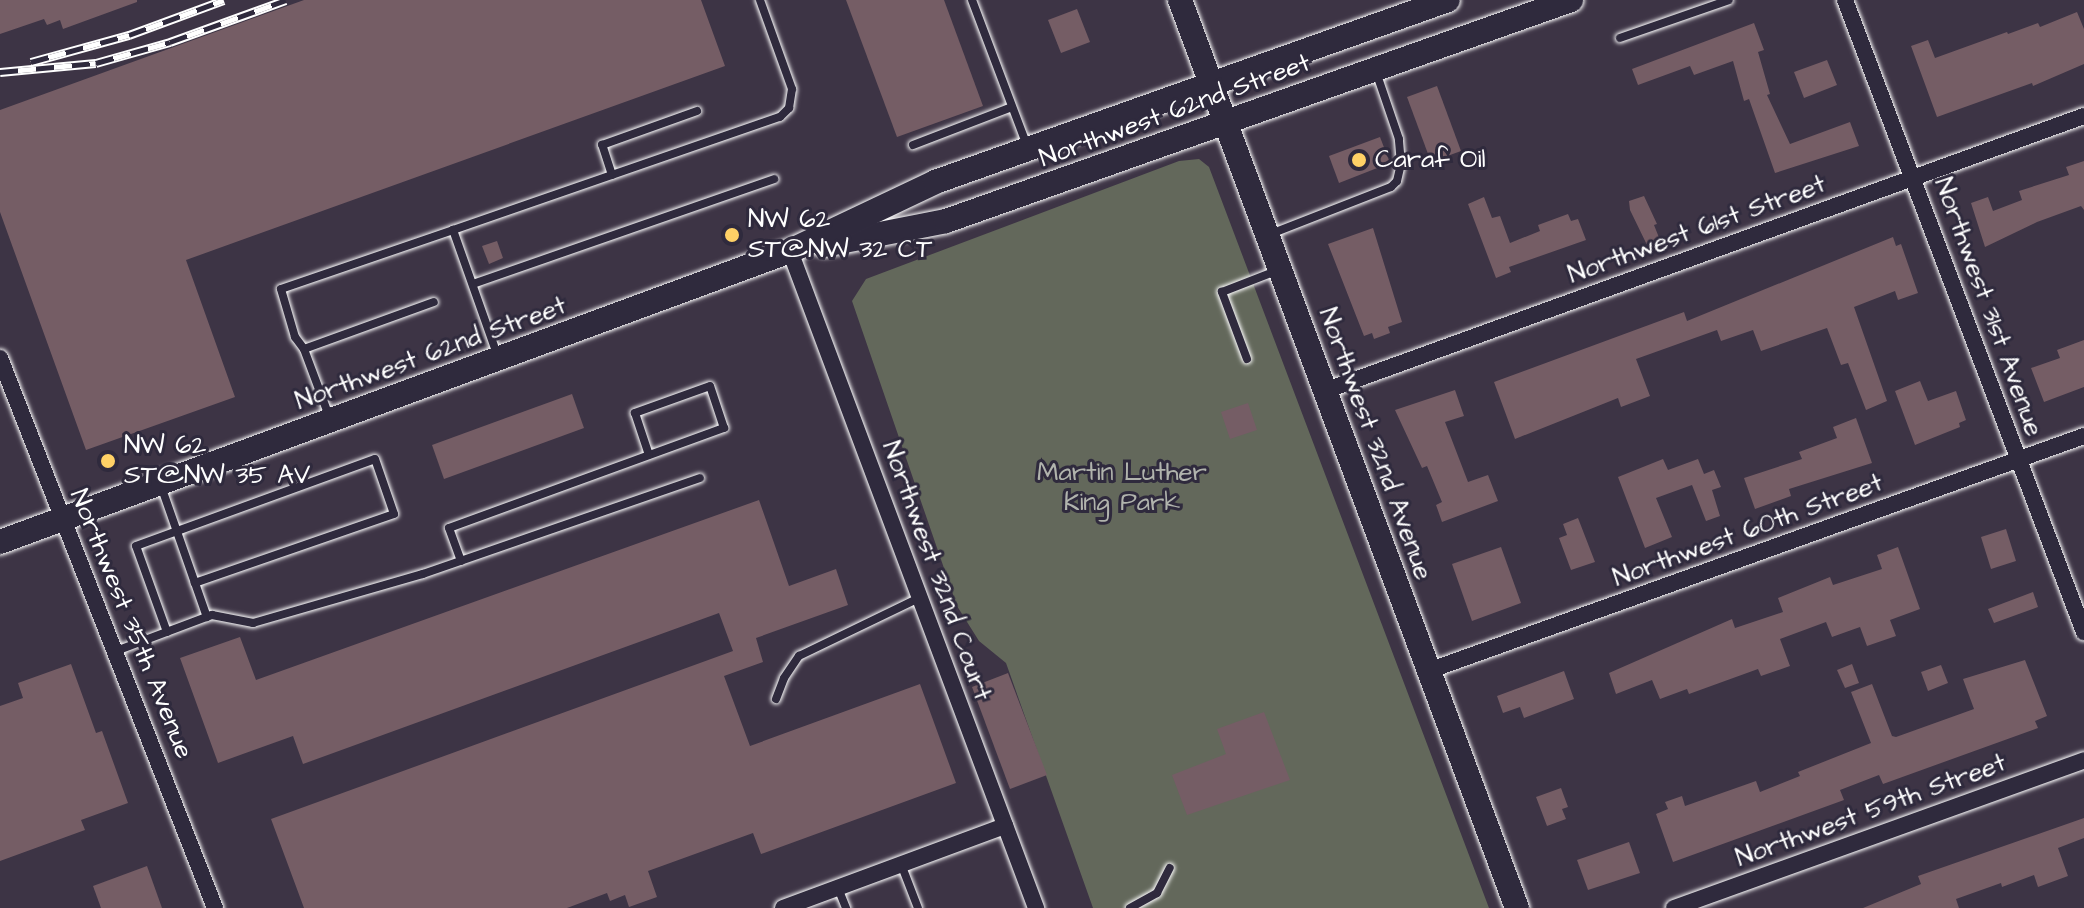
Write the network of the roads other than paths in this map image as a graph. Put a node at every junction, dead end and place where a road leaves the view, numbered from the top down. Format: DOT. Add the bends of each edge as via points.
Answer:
graph roads {
  1 [pos="760,0"];
  2 [pos="972,0"];
  3 [pos="1180,0"];
  4 [pos="1448,0"];
  5 [pos="1571,0"];
  6 [pos="1729,0"];
  7 [pos="1845,0"];
  8 [pos="1620,38"];
  9 [pos="1375,69"];
  10 [pos="1211,85"];
  11 [pos="1012,107"];
  12 [pos="697,111"];
  13 [pos="2084,116"];
  14 [pos="1225,122"];
  15 [pos="913,145"];
  16 [pos="1028,149"];
  17 [pos="612,175"];
  18 [pos="1914,177"];
  19 [pos="774,179"];
  20 [pos="453,230"];
  21 [pos="1267,235"];
  22 [pos="790,251"];
  23 [pos="1280,269"];
  24 [pos="473,284"];
  25 [pos="434,302"];
  26 [pos="304,349"];
  27 [pos="0,358"];
  28 [pos="499,359"];
  29 [pos="1247,359"];
  30 [pos="1327,390"];
  31 [pos="331,421"];
  32 [pos="2084,436"];
  33 [pos="649,455"];
  34 [pos="2020,459"];
  35 [pos="700,478"];
  36 [pos="160,484"];
  37 [pos="63,519"];
  38 [pos="177,532"];
  39 [pos="0,542"];
  40 [pos="461,561"];
  41 [pos="195,583"];
  42 [pos="920,597"];
  43 [pos="207,617"];
  44 [pos="167,632"];
  45 [pos="2084,632"];
  46 [pos="116,651"];
  47 [pos="1428,671"];
  48 [pos="776,699"];
  49 [pos="2084,760"];
  50 [pos="1005,826"];
  51 [pos="901,864"];
  52 [pos="1170,868"];
  53 [pos="838,888"];
  54 [pos="215,908"];
  55 [pos="783,908"];
  56 [pos="846,908"];
  57 [pos="918,908"];
  58 [pos="1036,908"];
  59 [pos="1130,908"];
  60 [pos="1517,908"];
  61 [pos="1674,908"];
  1 -- 17 [label="lane" via="792,89 789,108 780,117"];
  2 -- 11 [label="lane"];
  3 -- 10 [label="main road, Northwest 32nd Avenue"];
  4 -- 10 [label="main road, Northwest 62nd Street" via="1402,12"];
  5 -- 9 [label="main road, Northwest 62nd Street"];
  6 -- 8 [label="lane"];
  7 -- 18 [label="street, Northwest 31st Avenue"];
  9 -- 14 [label="main road, Northwest 62nd Street"];
  9 -- 21 [label="lane" via="1399,139 1397,181"];
  10 -- 14 [label="main road, Northwest 32nd Avenue"];
  10 -- 16 [label="main road, Northwest 62nd Street"];
  11 -- 15 [label="lane"];
  11 -- 16 [label="lane"];
  12 -- 17 [label="lane" via="602,145"];
  13 -- 18 [label="street, Northwest 61st Street"];
  14 -- 21 [label="main road, Northwest 32nd Avenue"];
  14 -- 22 [label="main road, Northwest 62nd Street" via="946,221"];
  16 -- 22 [label="main road, Northwest 62nd Street" via="935,182"];
  17 -- 20 [label="lane"];
  18 -- 30 [label="street, Northwest 61st Street"];
  18 -- 34 [label="street, Northwest 31st Avenue"];
  19 -- 24 [label="lane"];
  20 -- 24 [label="lane"];
  20 -- 26 [label="lane" via="281,289 295,337"];
  21 -- 23 [label="main road, Northwest 32nd Avenue"];
  22 -- 28 [label="main road, Northwest 62nd Street"];
  22 -- 42 [label="street, Northwest 32nd Court"];
  23 -- 29 [label="lane" via="1222,292"];
  23 -- 30 [label="main road, Northwest 32nd Avenue"];
  24 -- 28 [label="lane"];
  25 -- 26 [label="lane"];
  26 -- 31 [label="lane"];
  27 -- 37 [label="street, Northwest 35th Avenue"];
  28 -- 31 [label="main road, Northwest 62nd Street"];
  30 -- 47 [label="main road, Northwest 32nd Avenue"];
  31 -- 36 [label="main road, Northwest 62nd Street"];
  32 -- 34 [label="street, Northwest 60th Street"];
  33 -- 33 [label="lane" via="724,428 710,386 635,413"];
  33 -- 40 [label="lane" via="449,528"];
  34 -- 45 [label="street, Northwest 31st Avenue"];
  34 -- 47 [label="street, Northwest 60th Street"];
  35 -- 40 [label="lane"];
  36 -- 37 [label="main road, Northwest 62nd Street"];
  36 -- 38 [label="lane"];
  37 -- 39 [label="main road, Northwest 62nd Street"];
  37 -- 46 [label="street, Northwest 35th Avenue"];
  38 -- 41 [label="lane"];
  38 -- 41 [label="lane" via="375,459 394,514"];
  38 -- 44 [label="lane" via="136,546"];
  40 -- 43 [label="lane" via="253,623"];
  41 -- 43 [label="lane"];
  42 -- 48 [label="lane" via="799,656"];
  42 -- 50 [label="street, Northwest 32nd Court"];
  43 -- 44 [label="lane"];
  44 -- 46 [label="lane"];
  46 -- 54 [label="street, Northwest 35th Avenue"];
  47 -- 60 [label="main road, Northwest 32nd Avenue"];
  49 -- 61 [label="street, Northwest 59th Street"];
  50 -- 51 [label="street"];
  50 -- 58 [label="street, Northwest 32nd Court"];
  51 -- 53 [label="street"];
  51 -- 57 [label="lane"];
  52 -- 59 [label="lane" via="1157,893"];
  53 -- 55 [label="street"];
  53 -- 56 [label="lane"];
}
